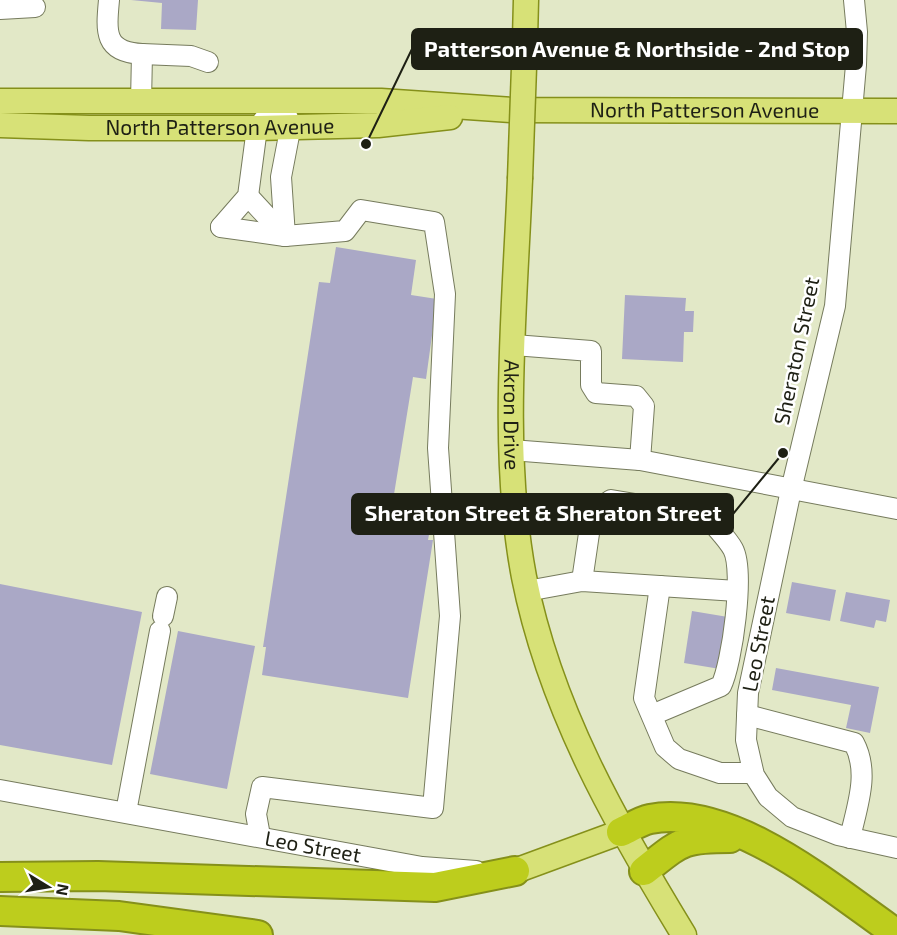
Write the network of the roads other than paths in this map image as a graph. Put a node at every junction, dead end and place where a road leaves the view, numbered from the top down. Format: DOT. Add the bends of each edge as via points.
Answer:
graph roads {
  1 [pos="109,0"];
  2 [pos="526,0"];
  3 [pos="854,0"];
  4 [pos="35,7"];
  5 [pos="0,9"];
  6 [pos="142,54"];
  7 [pos="208,62"];
  8 [pos="0,101"];
  9 [pos="280,101"];
  10 [pos="141,102"];
  11 [pos="512,110"];
  12 [pos="897,111"];
  13 [pos="849,112"];
  14 [pos="0,124"];
  15 [pos="291,125"];
  16 [pos="257,128"];
  17 [pos="248,196"];
  18 [pos="285,236"];
  19 [pos="514,345"];
  20 [pos="510,450"];
  21 [pos="640,460"];
  22 [pos="791,490"];
  23 [pos="897,509"];
  24 [pos="582,581"];
  25 [pos="660,586"];
  26 [pos="527,591"];
  27 [pos="736,591"];
  28 [pos="163,615"];
  29 [pos="652,715"];
  30 [pos="747,715"];
  31 [pos="753,773"];
  32 [pos="0,790"];
  33 [pos="126,812"];
  34 [pos="621,832"];
  35 [pos="260,836"];
  36 [pos="753,838"];
  37 [pos="850,838"];
  38 [pos="897,848"];
  39 [pos="515,871"];
  40 [pos="644,871"];
  41 [pos="0,877"];
  42 [pos="0,911"];
  43 [pos="897,934"];
  44 [pos="258,935"];
  45 [pos="684,935"];
  1 -- 6 [label="street" via="110,40 118,50"];
  2 -- 19 [label="main road, Akron Drive, bridge"];
  3 -- 13 [label="street, Sheraton Street" via="857,43"];
  4 -- 5 [label="street"];
  6 -- 7 [label="street" via="190,56"];
  6 -- 10 [label="street"];
  8 -- 10 [label="main road, North Patterson Avenue"];
  9 -- 10 [label="main road, North Patterson Avenue"];
  9 -- 11 [label="main road, North Patterson Avenue" via="381,101"];
  9 -- 15 [label="street"];
  9 -- 16 [label="street"];
  11 -- 13 [label="main road, North Patterson Avenue"];
  11 -- 15 [label="main road, North Patterson Avenue" via="378,125"];
  12 -- 13 [label="main road, North Patterson Avenue"];
  13 -- 22 [label="street, Sheraton Street" via="835,306"];
  14 -- 16 [label="main road, North Patterson Avenue"];
  15 -- 16 [label="main road, North Patterson Avenue"];
  15 -- 18 [label="street" via="281,177"];
  16 -- 17 [label="street"];
  17 -- 18 [label="street"];
  17 -- 18 [label="street" via="221,227"];
  18 -- 35 [label="street" via="345,231 362,210 434,222 445,294 438,448 450,616 433,808 262,787 256,814"];
  19 -- 20 [label="main road, Akron Drive"];
  19 -- 21 [label="street" via="591,351 591,385 596,393 636,396 644,406"];
  20 -- 21 [label="street"];
  20 -- 26 [label="main road, Akron Drive"];
  21 -- 22 [label="street"];
  22 -- 23 [label="street"];
  22 -- 30 [label="street, Leo Street" via="748,693"];
  24 -- 25 [label="street"];
  24 -- 26 [label="street"];
  24 -- 27 [label="street" via="592,513 611,500 707,516 734,551"];
  25 -- 27 [label="street"];
  25 -- 29 [label="street" via="644,699"];
  26 -- 34 [label="main road, Akron Drive" via="568,721"];
  27 -- 29 [label="street" via="738,613 721,686"];
  28 -- 33 [label="street"];
  29 -- 31 [label="street" via="665,747 679,759 720,773"];
  30 -- 31 [label="street, Leo Street" via="746,740"];
  30 -- 37 [label="street" via="854,743 861,757 862,783"];
  31 -- 37 [label="street, Leo Street" via="768,797 792,817"];
  32 -- 33 [label="street, Leo Street"];
  33 -- 35 [label="street, Leo Street"];
  34 -- 36 [label="highway" via="650,819 695,819"];
  34 -- 39 [label="main road, Leo Street"];
  34 -- 40 [label="main road, Akron Drive"];
  35 -- 39 [label="street, Leo Street" via="422,867"];
  36 -- 40 [label="highway" via="693,838 679,843"];
  36 -- 43 [label="highway"];
  37 -- 38 [label="street, Leo Street"];
  39 -- 41 [label="highway" via="435,887 98,876"];
  40 -- 45 [label="main road, Akron Drive"];
  42 -- 44 [label="highway" via="118,916"];
}
